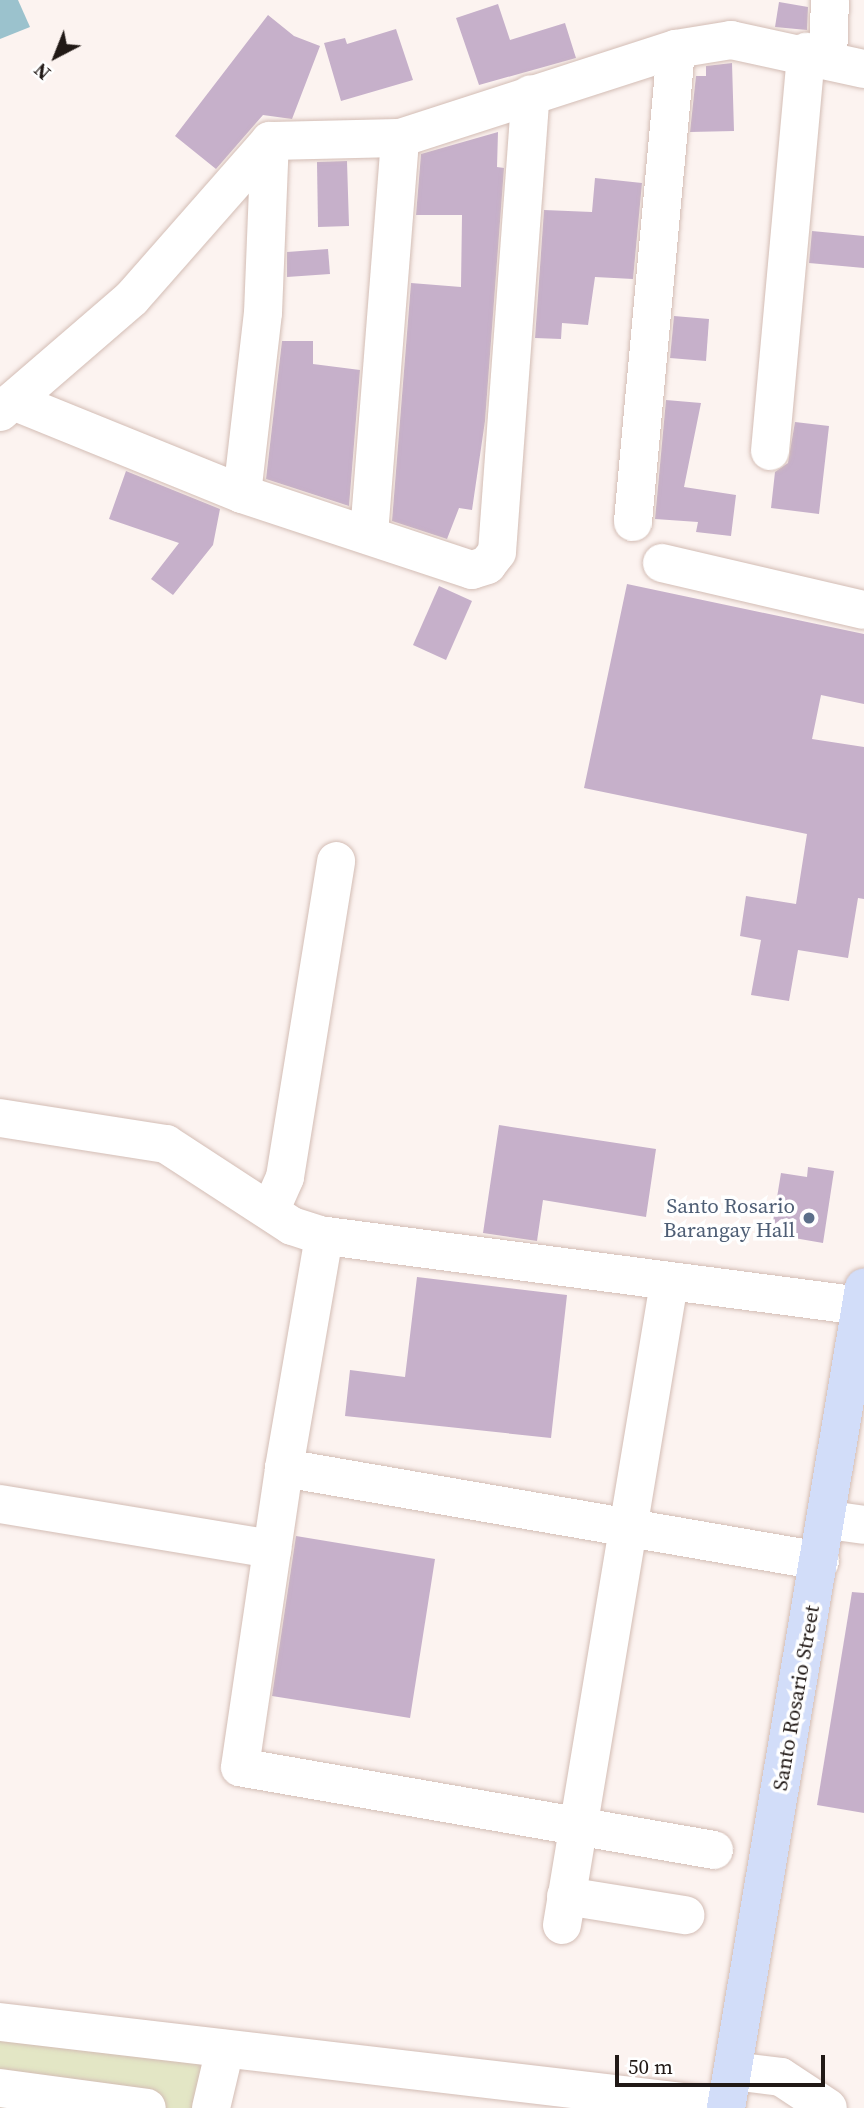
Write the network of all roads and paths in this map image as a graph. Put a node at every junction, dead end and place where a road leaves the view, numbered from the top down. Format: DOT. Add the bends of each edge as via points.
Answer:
graph roads {
  1 [pos="824,3"];
  2 [pos="676,49"];
  3 [pos="817,55"];
  4 [pos="864,69"];
  5 [pos="531,94"];
  6 [pos="400,138"];
  7 [pos="270,141"];
  8 [pos="7,407"];
  9 [pos="770,451"];
  10 [pos="242,494"];
  11 [pos="633,522"];
  12 [pos="369,534"];
  13 [pos="662,563"];
  14 [pos="864,610"];
  15 [pos="336,861"];
  16 [pos="0,1118"];
  17 [pos="270,1211"];
  18 [pos="324,1236"];
  19 [pos="669,1283"];
  20 [pos="863,1297"];
  21 [pos="284,1468"];
  22 [pos="0,1504"];
  23 [pos="847,1522"];
  24 [pos="627,1531"];
  25 [pos="272,1549"];
  26 [pos="820,1561"];
  27 [pos="578,1826"];
  28 [pos="714,1850"];
  29 [pos="685,1915"];
  30 [pos="0,2022"];
  31 [pos="225,2049"];
  32 [pos="0,2088"];
  33 [pos="728,2095"];
  34 [pos="147,2108"];
  35 [pos="211,2108"];
  36 [pos="828,2108"];
  1 -- 3 [label="street"];
  2 -- 3 [label="street" via="731,40"];
  2 -- 5 [label="street"];
  2 -- 11 [label="street"];
  3 -- 4 [label="street"];
  3 -- 9 [label="street"];
  5 -- 6 [label="street"];
  5 -- 12 [label="street" via="497,552 472,570"];
  6 -- 7 [label="street"];
  6 -- 12 [label="street"];
  7 -- 8 [label="street" via="132,298"];
  7 -- 10 [label="street" via="263,313"];
  8 -- 10 [label="street"];
  10 -- 12 [label="street"];
  13 -- 14 [label="street"];
  15 -- 17 [label="street" via="285,1177"];
  16 -- 17 [label="street" via="166,1144"];
  17 -- 18 [label="street"];
  18 -- 19 [label="street"];
  18 -- 21 [label="street"];
  19 -- 20 [label="street"];
  19 -- 24 [label="street"];
  20 -- 23 [label="main road, Santo Rosario Street"];
  21 -- 24 [label="street"];
  21 -- 25 [label="street"];
  22 -- 25 [label="street"];
  23 -- 26 [label="main road, Santo Rosario Street"];
  24 -- 26 [label="street"];
  24 -- 27 [label="street"];
  25 -- 27 [label="street" via="240,1767"];
  26 -- 33 [label="main road, Santo Rosario Street"];
  27 -- 28 [label="street"];
  27 -- 29 [label="street" via="564,1911"];
  30 -- 31 [label="street"];
  31 -- 33 [label="street"];
  31 -- 35 [label="street"];
  32 -- 34 [label="street"];
  33 -- 36 [label="street" via="781,2077"];
}
